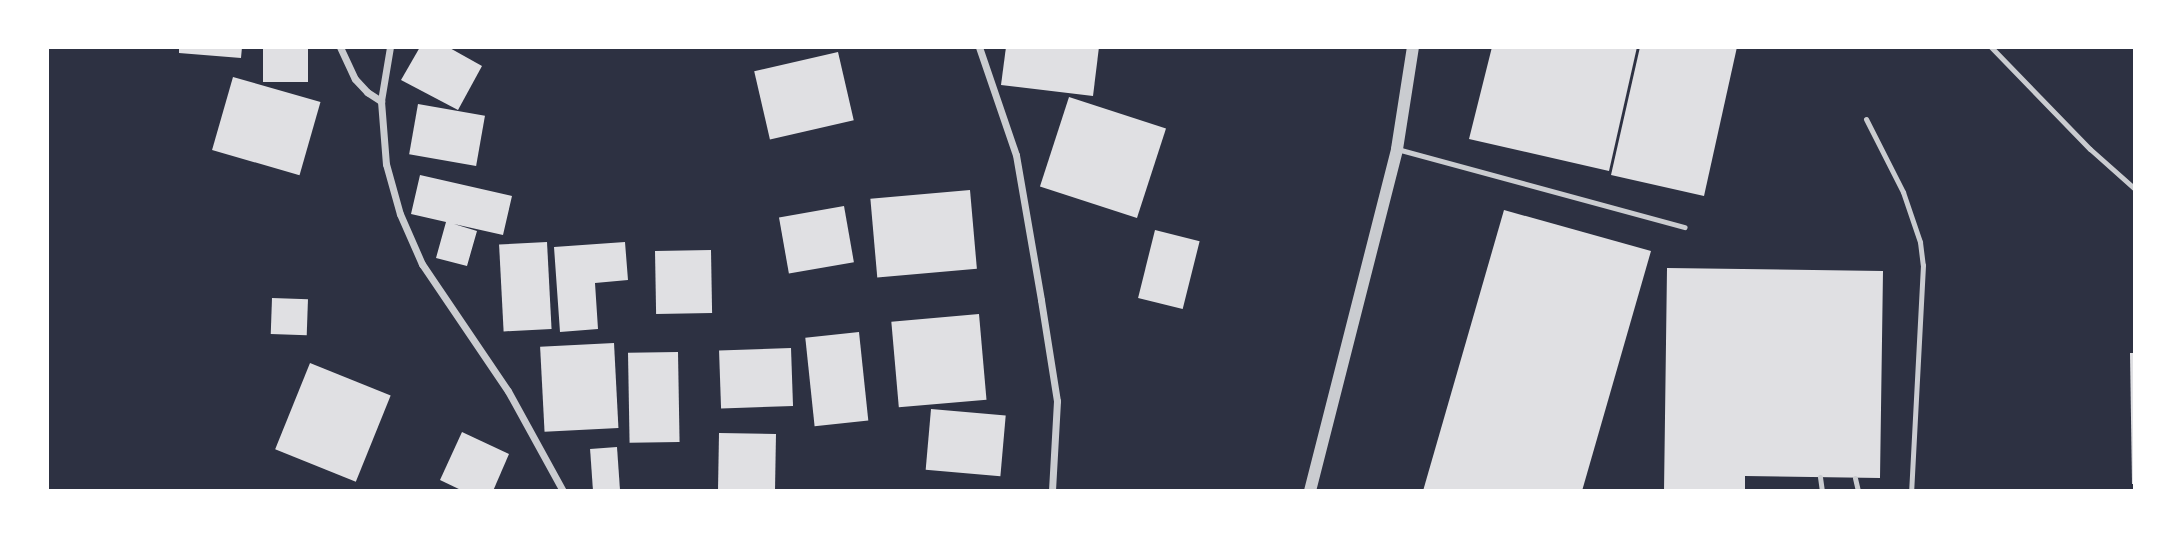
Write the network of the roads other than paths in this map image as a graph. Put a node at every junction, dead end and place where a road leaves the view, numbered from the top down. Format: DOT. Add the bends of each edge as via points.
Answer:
graph roads {
  1 [pos="340,47"];
  2 [pos="390,47"];
  3 [pos="979,47"];
  4 [pos="1413,47"];
  5 [pos="1991,47"];
  6 [pos="381,101"];
  7 [pos="1866,119"];
  8 [pos="1397,149"];
  9 [pos="2135,188"];
  10 [pos="1685,227"];
  11 [pos="1820,478"];
  12 [pos="1856,478"];
  13 [pos="563,491"];
  14 [pos="1052,491"];
  15 [pos="1310,491"];
  16 [pos="1822,491"];
  17 [pos="1858,491"];
  18 [pos="1911,491"];
  1 -- 6 [label="street" via="355,79"];
  2 -- 6 [label="street"];
  3 -- 14 [label="street" via="1016,155 1041,300 1057,401"];
  4 -- 8 [label="street"];
  5 -- 9 [label="lane" via="2090,149"];
  6 -- 13 [label="street" via="386,164 400,214 422,264 508,391"];
  7 -- 18 [label="lane" via="1903,192 1923,265"];
  8 -- 10 [label="lane"];
  8 -- 15 [label="street"];
  11 -- 16 [label="lane"];
  12 -- 17 [label="lane"];
}
